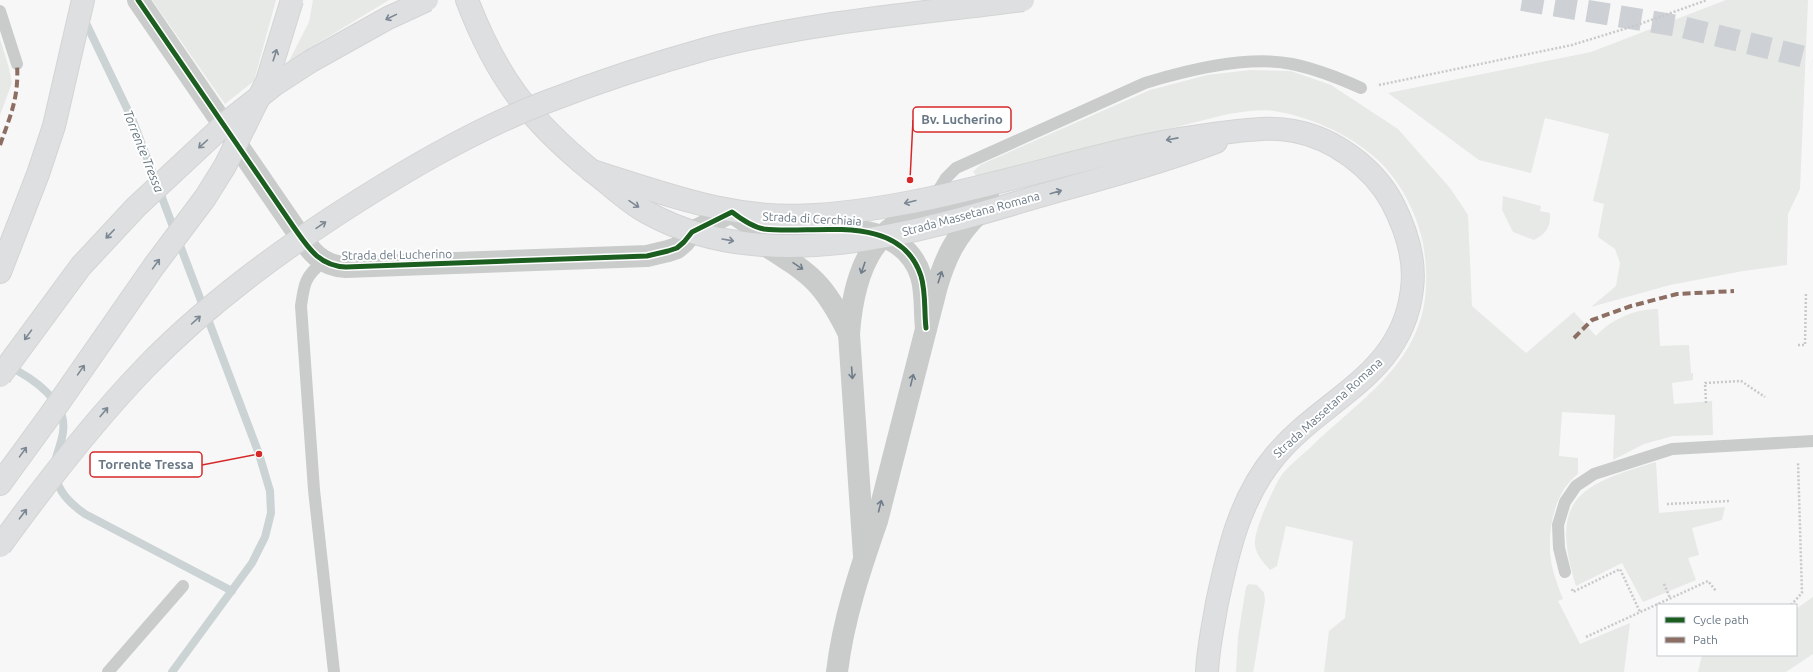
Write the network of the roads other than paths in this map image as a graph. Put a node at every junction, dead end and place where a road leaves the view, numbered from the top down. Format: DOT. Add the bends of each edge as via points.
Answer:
graph roads {
  1 [pos="70,0"];
  2 [pos="83,0"];
  3 [pos="138,0"];
  4 [pos="292,0"];
  5 [pos="427,0"];
  6 [pos="467,0"];
  7 [pos="1023,0"];
  8 [pos="0,11"];
  9 [pos="16,64"];
  10 [pos="1361,88"];
  11 [pos="1239,131"];
  12 [pos="1085,159"];
  13 [pos="592,171"];
  14 [pos="935,196"];
  15 [pos="675,198"];
  16 [pos="732,212"];
  17 [pos="978,214"];
  18 [pos="692,232"];
  19 [pos="0,236"];
  20 [pos="884,236"];
  21 [pos="764,245"];
  22 [pos="323,262"];
  23 [pos="0,272"];
  24 [pos="926,328"];
  25 [pos="849,334"];
  26 [pos="0,376"];
  27 [pos="1813,441"];
  28 [pos="0,484"];
  29 [pos="0,546"];
  30 [pos="864,556"];
  31 [pos="1565,572"];
  32 [pos="183,586"];
  33 [pos="108,672"];
  34 [pos="334,672"];
  35 [pos="836,672"];
  36 [pos="1207,672"];
  1 -- 19 [label="main road" via="43,118"];
  2 -- 23 [label="main road" via="54,126"];
  3 -- 22 [label="street, Strada del Lucherino" via="295,229 310,250"];
  28 -- 4 [label="main road, one-way, bridge" via="205,198 225,166 267,80"];
  5 -- 26 [label="main road, one-way, bridge" via="388,18 274,85 226,124 136,207 81,266"];
  6 -- 13 [label="main road, Strada Massetana Romana" via="485,44 517,97 561,146"];
  29 -- 7 [label="main road, one-way, bridge" via="109,406 146,366 198,318 279,254 388,182 445,150 545,102 707,49 799,30"];
  8 -- 9 [label="lane"];
  10 -- 14 [label="lane" via="1337,76 1291,64 1249,62 1174,74 1145,83 956,168"];
  11 -- 12 [label="main road, Strada Massetana Romana, one-way" via="1185,137"];
  17 -- 11 [label="main road, Strada Massetana Romana, one-way" via="1167,159"];
  11 -- 36 [label="main road, Strada Massetana Romana" via="1260,128 1306,134 1337,148 1362,165 1384,189 1405,230 1412,257 1413,284 1404,324 1384,357 1364,378 1291,438 1251,490 1237,524 1225,569 1211,636"];
  12 -- 14 [label="main road, Strada Massetana Romana"];
  12 -- 20 [label="street, Strada di Cerchiaia" via="1072,172 907,218"];
  13 -- 15 [label="main road, Strada Massetana Romana"];
  13 -- 18 [label="main road, Strada Massetana Romana, one-way" via="636,206 659,219"];
  14 -- 16 [label="main road, Strada Massetana Romana, one-way" via="897,205 820,215 785,216"];
  15 -- 16 [label="main road, Strada Massetana Romana"];
  15 -- 18 [label="street" via="688,214"];
  16 -- 18 [label="street, Strada del Lucherino"];
  16 -- 20 [label="street, Strada di Cerchiaia" via="753,226 763,229 845,229"];
  17 -- 20 [label="main road, Strada Massetana Romana"];
  24 -- 17 [label="street, Strada di Cerchiaia, one-way" via="944,265 962,230"];
  18 -- 21 [label="main road, Strada Massetana Romana, one-way"];
  18 -- 22 [label="street, Strada del Lucherino" via="677,248 648,256 346,267"];
  20 -- 21 [label="main road, Strada Massetana Romana" via="829,244"];
  20 -- 24 [label="street, Strada di Cerchiaia" via="907,252 921,275"];
  20 -- 25 [label="street, Strada di Cerchiaia, one-way" via="865,262 853,304"];
  21 -- 25 [label="street, Strada di Cerchiaia, one-way" via="814,279 830,298"];
  22 -- 34 [label="lane" via="309,275 304,286 301,306 314,490"];
  30 -- 24 [label="street, Strada di Cerchiaia, one-way" via="876,521"];
  25 -- 30 [label="street, Strada di Cerchiaia, one-way"];
  27 -- 31 [label="lane" via="1664,451 1594,474 1576,486 1565,502 1558,525 1559,548"];
  30 -- 35 [label="street, Strada di Cerchiaia" via="845,624"];
  32 -- 33 [label="lane"];
}
